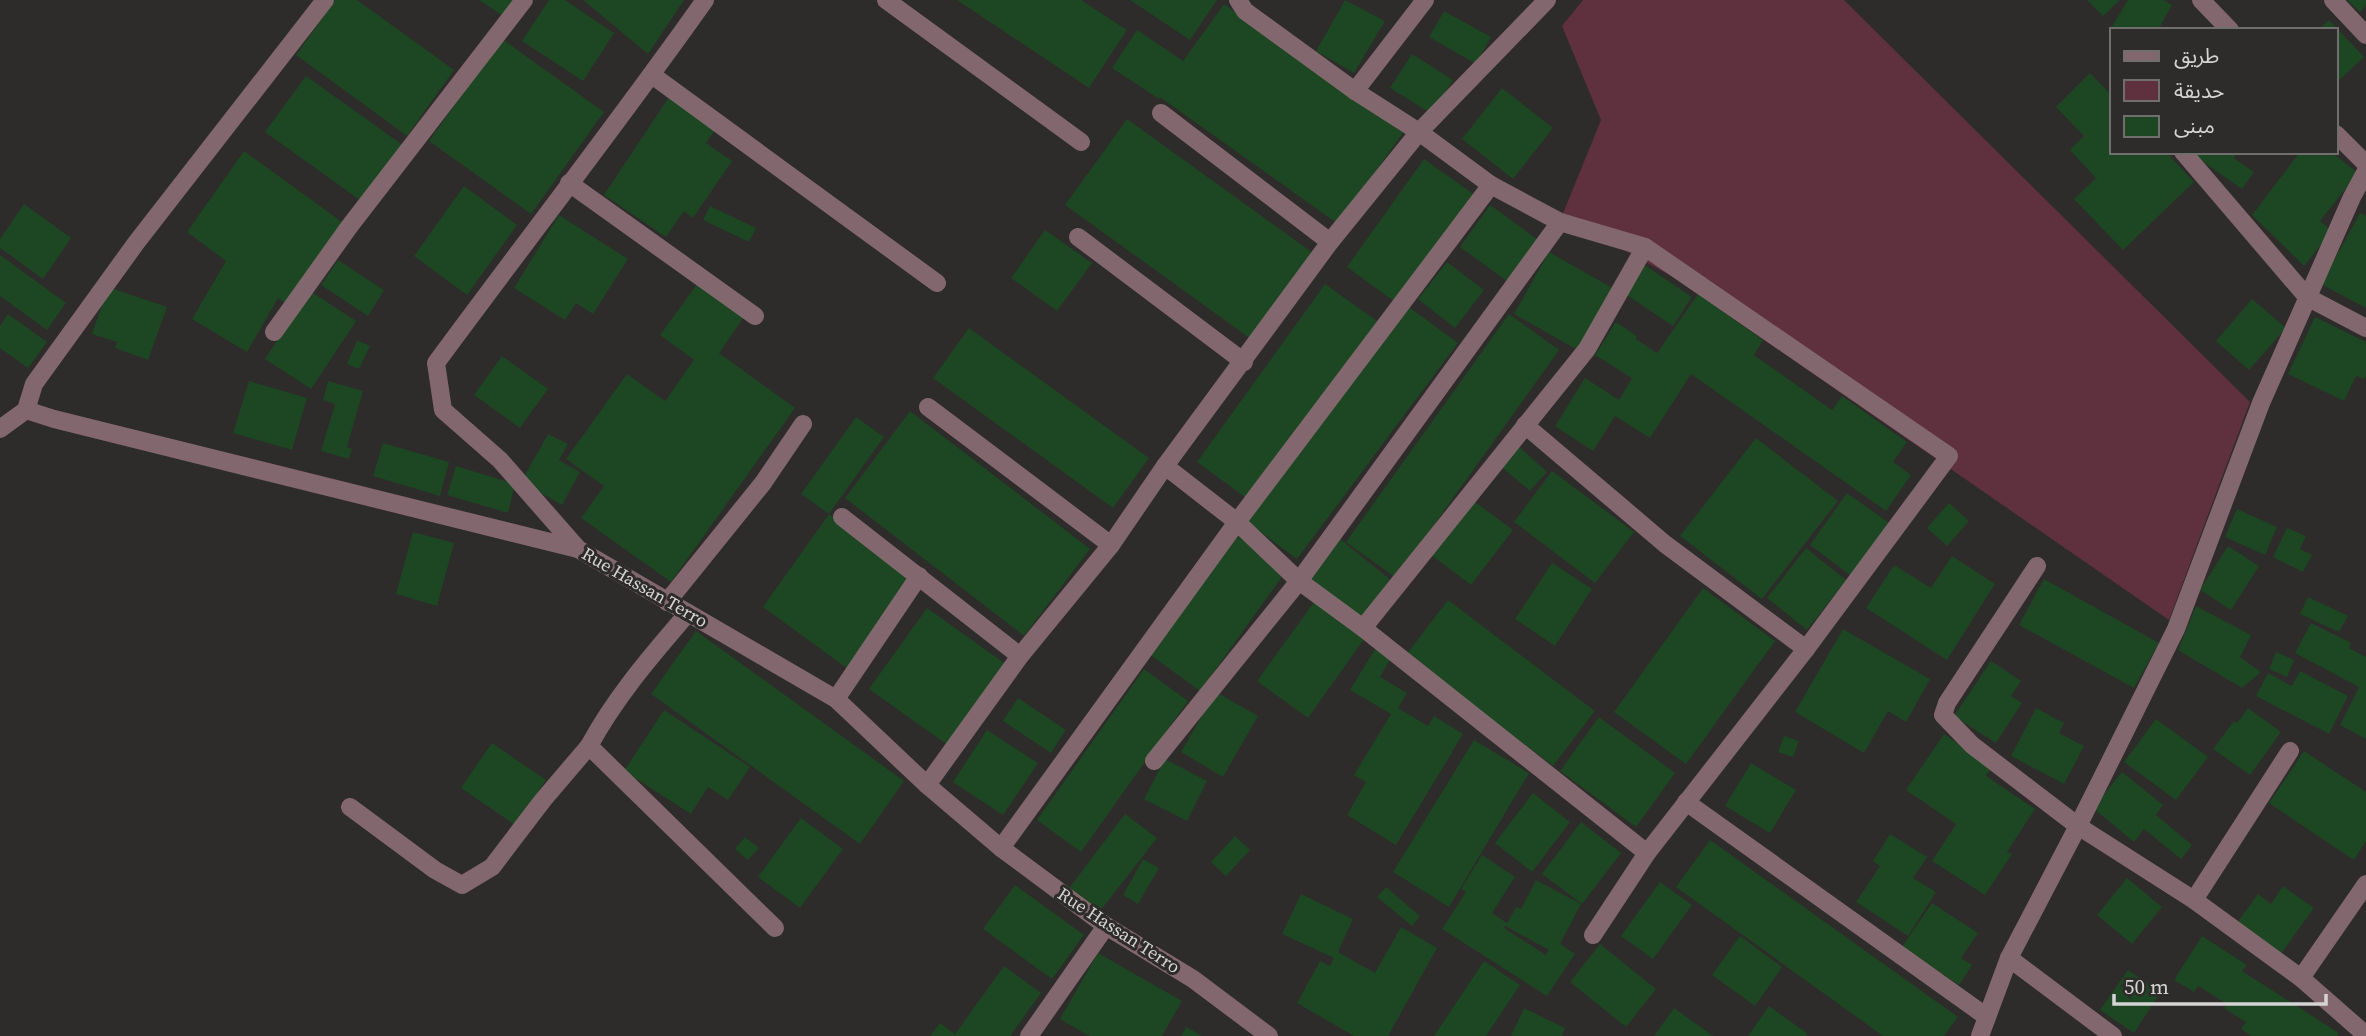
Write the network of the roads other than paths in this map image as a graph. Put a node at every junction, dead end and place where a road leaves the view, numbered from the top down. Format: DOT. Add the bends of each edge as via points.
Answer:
graph roads {
  1 [pos="325,0"];
  2 [pos="524,0"];
  3 [pos="705,0"];
  4 [pos="886,0"];
  5 [pos="1238,0"];
  6 [pos="1425,0"];
  7 [pos="1546,0"];
  8 [pos="2201,0"];
  9 [pos="2333,0"];
  10 [pos="2228,28"];
  11 [pos="2366,35"];
  12 [pos="652,75"];
  13 [pos="1355,91"];
  14 [pos="1161,113"];
  15 [pos="1419,132"];
  16 [pos="2338,136"];
  17 [pos="1081,142"];
  18 [pos="2185,154"];
  19 [pos="2366,164"];
  20 [pos="2366,171"];
  21 [pos="569,183"];
  22 [pos="1491,185"];
  23 [pos="2359,201"];
  24 [pos="1560,222"];
  25 [pos="1078,237"];
  26 [pos="1330,242"];
  27 [pos="1645,247"];
  28 [pos="937,283"];
  29 [pos="2307,297"];
  30 [pos="755,316"];
  31 [pos="2366,328"];
  32 [pos="274,332"];
  33 [pos="1244,362"];
  34 [pos="928,407"];
  35 [pos="26,410"];
  36 [pos="803,424"];
  37 [pos="1525,425"];
  38 [pos="0,429"];
  39 [pos="1165,466"];
  40 [pos="842,517"];
  41 [pos="1237,522"];
  42 [pos="1111,545"];
  43 [pos="578,549"];
  44 [pos="2037,566"];
  45 [pos="919,576"];
  46 [pos="1299,581"];
  47 [pos="667,602"];
  48 [pos="688,613"];
  49 [pos="1363,628"];
  50 [pos="1806,649"];
  51 [pos="1020,656"];
  52 [pos="836,699"];
  53 [pos="589,746"];
  54 [pos="2290,751"];
  55 [pos="1154,761"];
  56 [pos="927,785"];
  57 [pos="1686,802"];
  58 [pos="350,807"];
  59 [pos="2078,826"];
  60 [pos="1000,848"];
  61 [pos="1647,853"];
  62 [pos="2366,884"];
  63 [pos="2194,900"];
  64 [pos="1106,926"];
  65 [pos="775,928"];
  66 [pos="1593,935"];
  67 [pos="2009,958"];
  68 [pos="2301,978"];
  69 [pos="1987,1017"];
  70 [pos="2366,1035"];
  71 [pos="1029,1036"];
  72 [pos="1269,1036"];
  73 [pos="1980,1036"];
  74 [pos="2113,1036"];
  1 -- 35 [label="street" via="136,243 34,384"];
  2 -- 32 [label="street"];
  3 -- 12 [label="street, Rue Hassan Terro"];
  4 -- 17 [label="street"];
  5 -- 13 [label="street" via="1245,11"];
  6 -- 13 [label="street"];
  7 -- 15 [label="street"];
  8 -- 10 [label="street"];
  9 -- 11 [label="street"];
  12 -- 21 [label="street, Rue Hassan Terro"];
  12 -- 28 [label="street"];
  13 -- 15 [label="street"];
  14 -- 26 [label="street"];
  15 -- 22 [label="street"];
  15 -- 26 [label="street"];
  16 -- 19 [label="street"];
  18 -- 29 [label="street"];
  20 -- 23 [label="street"];
  21 -- 30 [label="street"];
  21 -- 43 [label="street, Rue Hassan Terro" via="436,363 443,410 500,460"];
  22 -- 24 [label="street"];
  22 -- 41 [label="street"];
  23 -- 29 [label="street"];
  24 -- 27 [label="street"];
  24 -- 46 [label="street"];
  25 -- 33 [label="street"];
  26 -- 33 [label="street"];
  27 -- 37 [label="street" via="1587,349"];
  27 -- 50 [label="street" via="1949,456"];
  29 -- 31 [label="street"];
  29 -- 59 [label="street" via="2260,403 2176,629"];
  33 -- 39 [label="street"];
  34 -- 42 [label="street"];
  35 -- 38 [label="street"];
  35 -- 43 [label="street"];
  36 -- 47 [label="street" via="763,484"];
  37 -- 49 [label="street"];
  37 -- 50 [label="street" via="1665,544"];
  39 -- 41 [label="street"];
  39 -- 42 [label="street"];
  40 -- 45 [label="street"];
  41 -- 46 [label="street"];
  41 -- 60 [label="street"];
  42 -- 51 [label="street"];
  43 -- 47 [label="street, Rue Hassan Terro"];
  44 -- 59 [label="street" via="1943,715 1972,745"];
  45 -- 51 [label="street"];
  45 -- 52 [label="street"];
  46 -- 49 [label="street"];
  46 -- 55 [label="street"];
  47 -- 48 [label="street, Rue Hassan Terro"];
  48 -- 52 [label="street, Rue Hassan Terro"];
  48 -- 53 [label="street" via="634,676"];
  49 -- 61 [label="street"];
  50 -- 57 [label="street"];
  51 -- 56 [label="street"];
  52 -- 56 [label="street, Rue Hassan Terro"];
  53 -- 58 [label="street" via="492,867 462,885"];
  53 -- 65 [label="street"];
  54 -- 63 [label="street"];
  56 -- 60 [label="street, Rue Hassan Terro"];
  57 -- 61 [label="street"];
  57 -- 69 [label="street"];
  59 -- 63 [label="street"];
  59 -- 67 [label="street"];
  60 -- 64 [label="street, Rue Hassan Terro"];
  61 -- 66 [label="street"];
  62 -- 68 [label="street"];
  63 -- 68 [label="street"];
  64 -- 71 [label="street"];
  64 -- 72 [label="street, Rue Hassan Terro" via="1193,979"];
  67 -- 69 [label="street"];
  67 -- 74 [label="street"];
  68 -- 70 [label="street"];
  69 -- 73 [label="street"];
}
